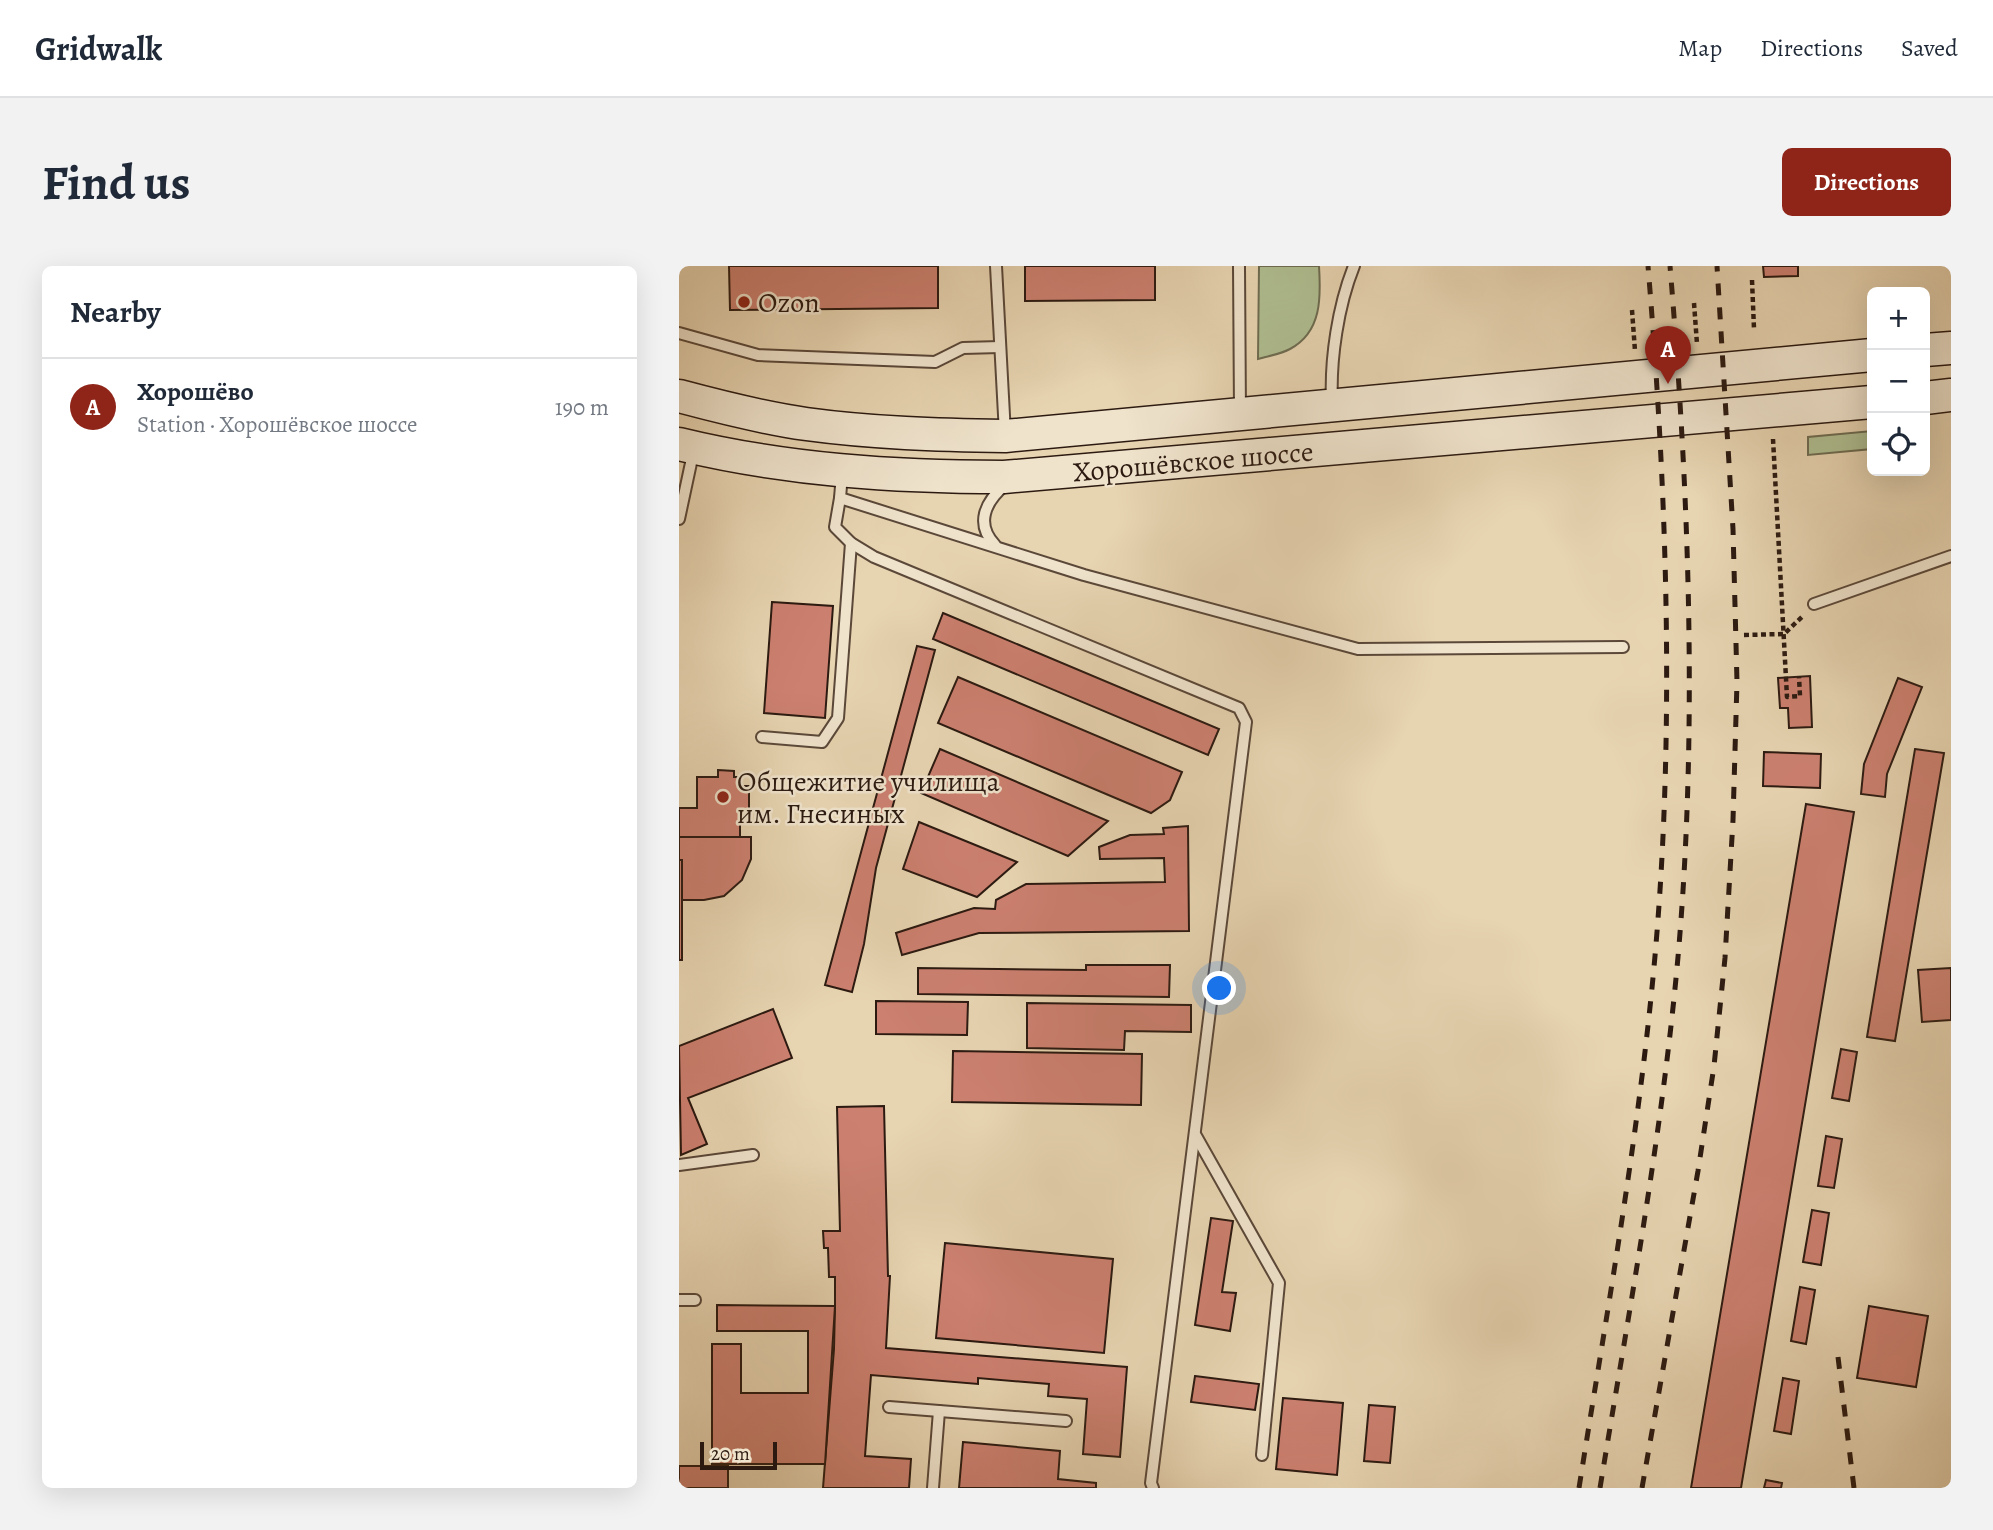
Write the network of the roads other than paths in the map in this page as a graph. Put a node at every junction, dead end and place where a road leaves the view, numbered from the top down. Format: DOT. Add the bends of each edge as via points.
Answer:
graph roads {
  1 [pos="996,266"];
  2 [pos="1239,266"];
  3 [pos="1354,266"];
  4 [pos="679,333"];
  5 [pos="1000,347"];
  6 [pos="1951,348"];
  7 [pos="1930,350"];
  8 [pos="1867,355"];
  9 [pos="1951,395"];
  10 [pos="679,396"];
  11 [pos="1930,397"];
  12 [pos="1867,402"];
  13 [pos="1332,405"];
  14 [pos="1241,415"];
  15 [pos="1005,436"];
  16 [pos="687,446"];
  17 [pos="1020,475"];
  18 [pos="841,484"];
  19 [pos="679,519"];
  20 [pos="851,543"];
  21 [pos="997,547"];
  22 [pos="1951,556"];
  23 [pos="1814,604"];
  24 [pos="1623,647"];
  25 [pos="762,737"];
  26 [pos="1196,1136"];
  27 [pos="753,1154"];
  28 [pos="679,1165"];
  29 [pos="679,1300"];
  30 [pos="695,1300"];
  31 [pos="889,1407"];
  32 [pos="939,1411"];
  33 [pos="1066,1421"];
  34 [pos="1262,1455"];
  35 [pos="933,1488"];
  36 [pos="1153,1488"];
  1 -- 5 [label="lane"];
  2 -- 14 [label="lane"];
  3 -- 13 [label="lane" via="1331,370"];
  4 -- 5 [label="lane" via="758,355 935,362 963,348"];
  5 -- 15 [label="lane"];
  6 -- 7 [label="main road"];
  8 -- 13 [label="main road, Хорошёвское шоссе" via="1702,360"];
  9 -- 11 [label="main road"];
  10 -- 15 [label="main road, Хорошёвское шоссе" via="805,424"];
  12 -- 17 [label="main road, Хорошёвское шоссе"];
  13 -- 14 [label="main road, Хорошёвское шоссе"];
  14 -- 15 [label="main road, Хорошёвское шоссе"];
  16 -- 18 [label="main road, Хорошёвское шоссе"];
  16 -- 19 [label="lane"];
  17 -- 18 [label="main road, Хорошёвское шоссе"];
  17 -- 21 [label="lane" via="992,498 985,511 986,536"];
  18 -- 20 [label="lane" via="835,527"];
  18 -- 21 [label="lane"];
  20 -- 25 [label="lane" via="838,718 822,742"];
  20 -- 26 [label="lane" via="874,557 1239,708 1246,722"];
  21 -- 24 [label="lane" via="1358,649"];
  22 -- 23 [label="lane"];
  26 -- 34 [label="lane" via="1279,1283"];
  26 -- 36 [label="lane"];
  27 -- 28 [label="lane"];
  29 -- 30 [label="lane"];
  31 -- 32 [label="lane"];
  32 -- 33 [label="lane"];
  32 -- 35 [label="lane"];
}
